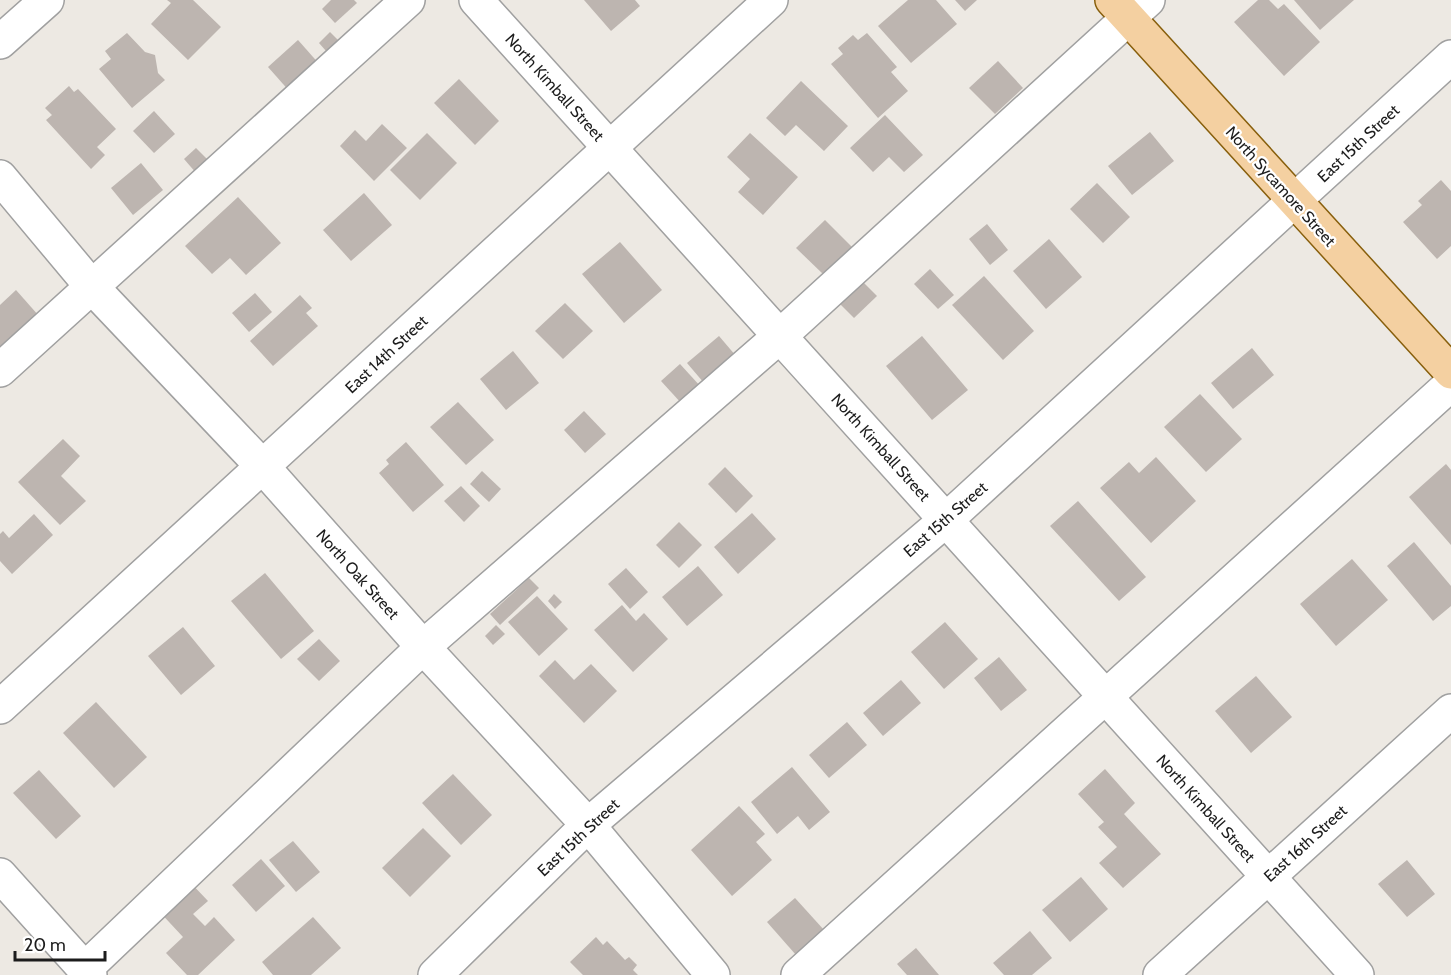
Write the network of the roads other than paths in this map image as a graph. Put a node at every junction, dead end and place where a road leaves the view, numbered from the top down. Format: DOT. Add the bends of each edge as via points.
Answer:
graph roads {
  1 [pos="47,0"];
  2 [pos="408,0"];
  3 [pos="476,0"];
  4 [pos="771,0"];
  5 [pos="1129,6"];
  6 [pos="0,42"];
  7 [pos="1451,57"];
  8 [pos="610,147"];
  9 [pos="0,177"];
  10 [pos="1295,201"];
  11 [pos="92,287"];
  12 [pos="780,336"];
  13 [pos="0,370"];
  14 [pos="1451,372"];
  15 [pos="1451,384"];
  16 [pos="263,467"];
  17 [pos="946,520"];
  18 [pos="423,647"];
  19 [pos="1106,697"];
  20 [pos="0,707"];
  21 [pos="1451,711"];
  22 [pos="588,825"];
  23 [pos="0,875"];
  24 [pos="1268,877"];
  25 [pos="88,972"];
  26 [pos="435,975"];
  27 [pos="713,975"];
  28 [pos="798,975"];
  29 [pos="1160,975"];
  30 [pos="1357,975"];
  1 -- 6 [label="street"];
  2 -- 11 [label="street"];
  3 -- 8 [label="street, North Kimball Street"];
  4 -- 8 [label="street, East 14th Street"];
  5 -- 10 [label="main road, North Sycamore Street"];
  5 -- 12 [label="street"];
  7 -- 10 [label="street, East 15th Street"];
  8 -- 12 [label="street, North Kimball Street"];
  8 -- 16 [label="street, East 14th Street"];
  9 -- 11 [label="street, North Oak Street"];
  10 -- 14 [label="main road, North Sycamore Street"];
  10 -- 17 [label="street, East 15th Street"];
  11 -- 13 [label="street"];
  11 -- 16 [label="street, North Oak Street"];
  12 -- 17 [label="street, North Kimball Street"];
  12 -- 18 [label="street"];
  15 -- 19 [label="street"];
  16 -- 18 [label="street, North Oak Street"];
  16 -- 20 [label="street, East 14th Street"];
  17 -- 19 [label="street, North Kimball Street"];
  17 -- 22 [label="street, East 15th Street"];
  18 -- 22 [label="street, North Oak Street"];
  18 -- 25 [label="street"];
  19 -- 24 [label="street, North Kimball Street"];
  19 -- 28 [label="street"];
  21 -- 24 [label="street, East 16th Street"];
  22 -- 26 [label="street, East 15th Street"];
  22 -- 27 [label="street, North Oak Street"];
  23 -- 25 [label="street"];
  24 -- 29 [label="street, East 16th Street"];
  24 -- 30 [label="street, North Kimball Street"];
}
